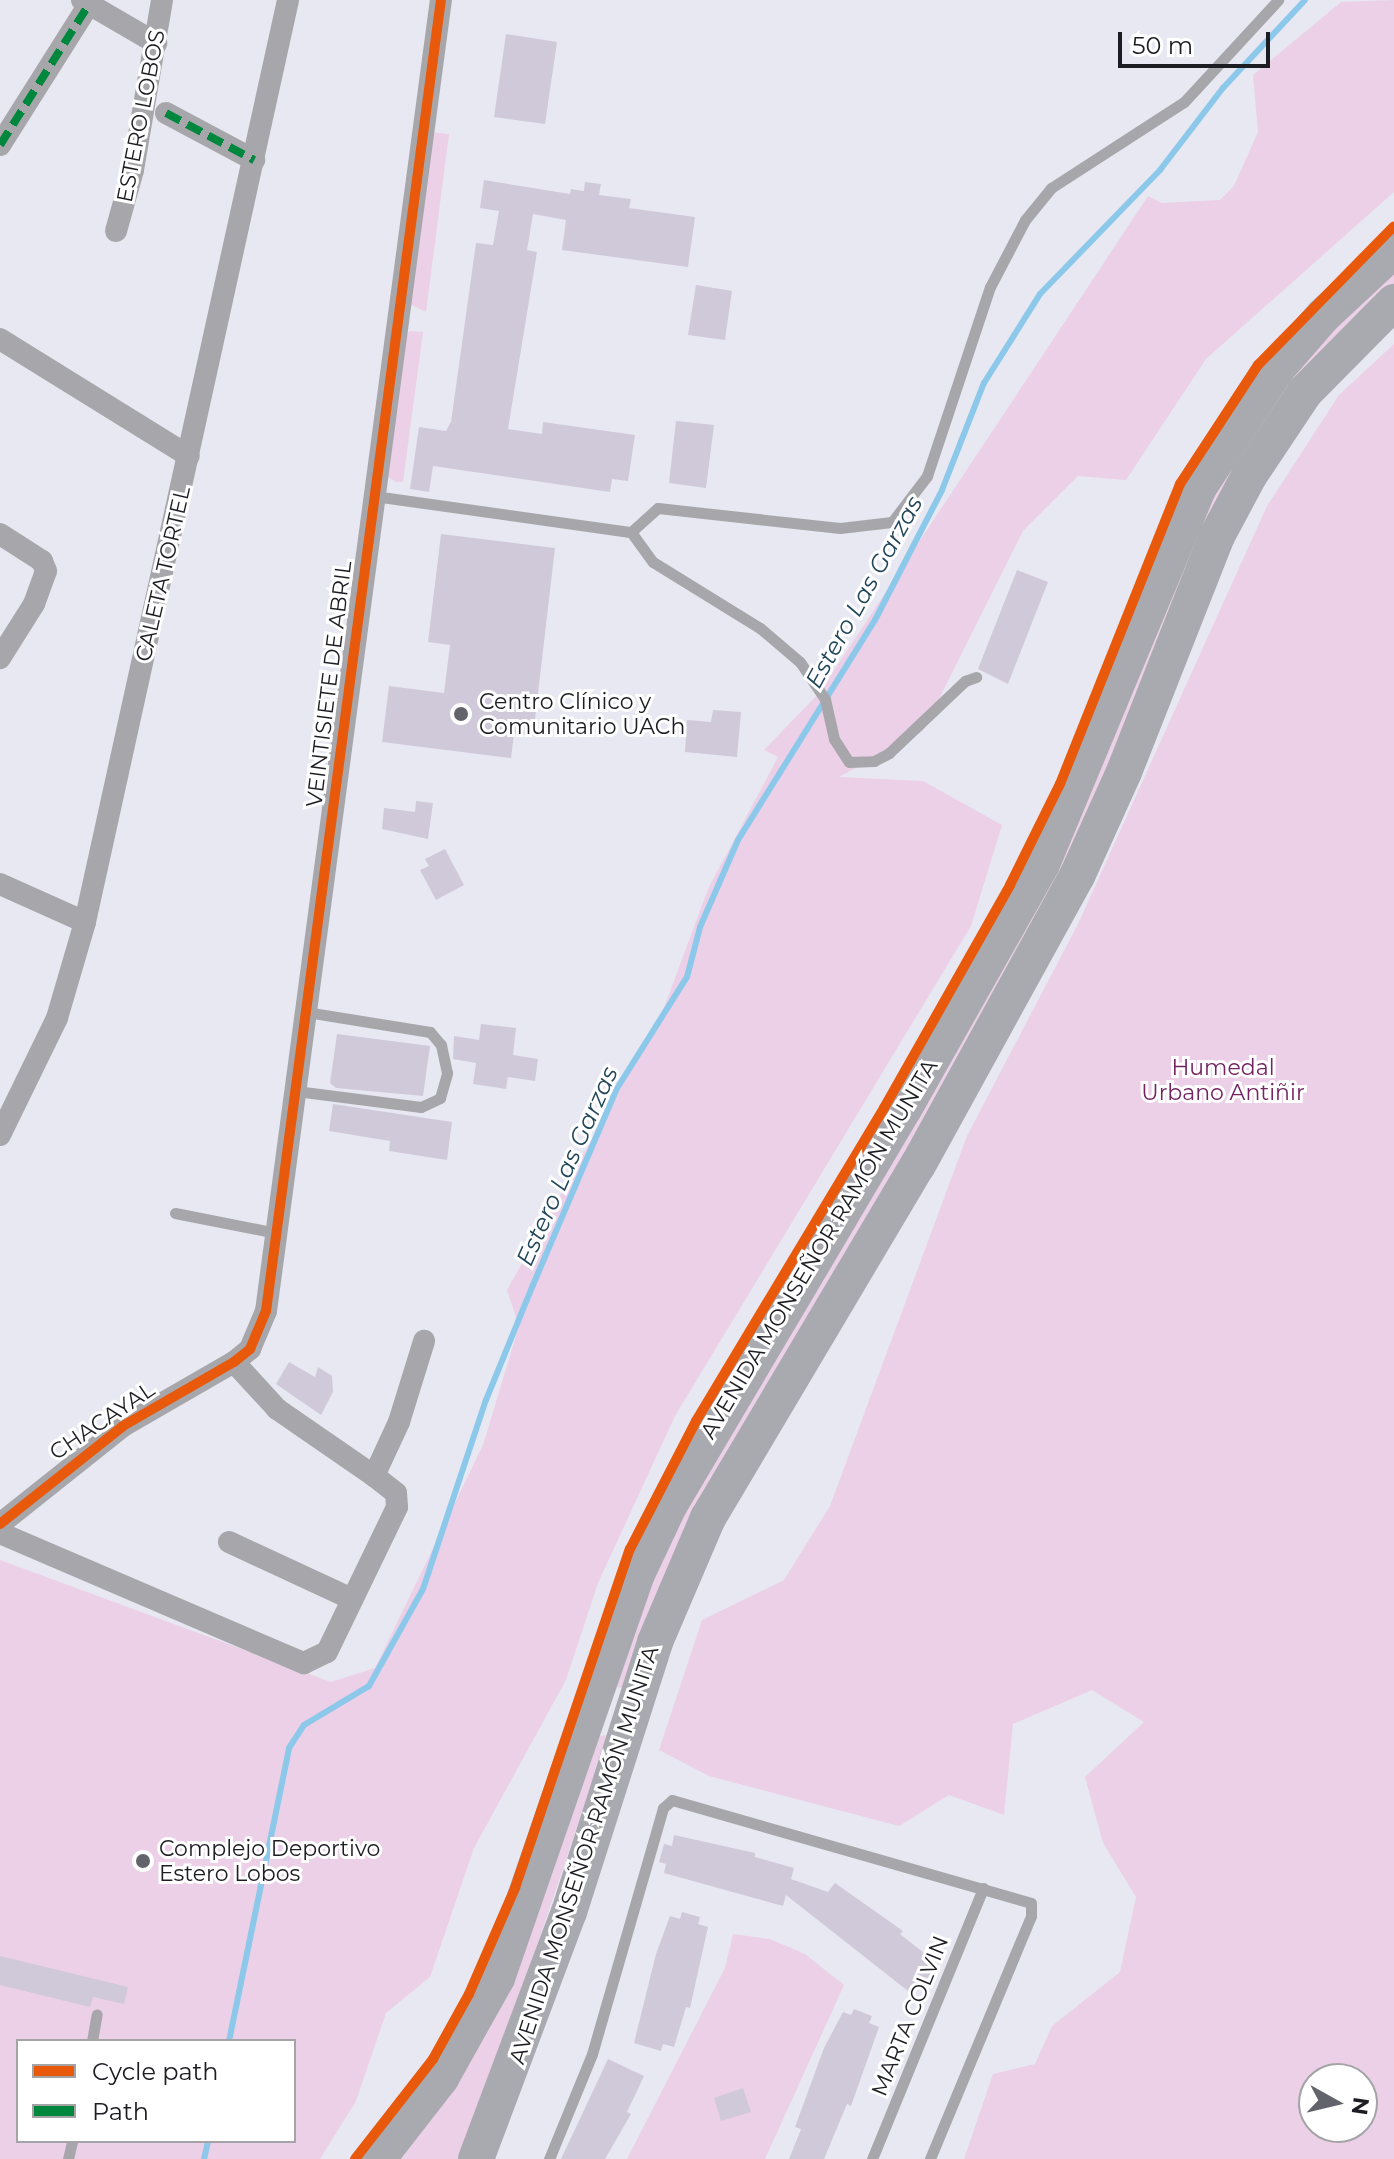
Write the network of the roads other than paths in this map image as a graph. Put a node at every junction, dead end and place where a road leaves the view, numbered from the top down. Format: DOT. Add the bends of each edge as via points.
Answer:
graph roads {
  1 [pos="162,0"];
  2 [pos="288,0"];
  3 [pos="441,0"];
  4 [pos="1278,0"];
  5 [pos="86,2"];
  6 [pos="156,43"];
  7 [pos="166,113"];
  8 [pos="0,145"];
  9 [pos="254,160"];
  10 [pos="116,231"];
  11 [pos="1394,250"];
  12 [pos="1394,302"];
  13 [pos="0,339"];
  14 [pos="189,456"];
  15 [pos="373,496"];
  16 [pos="631,532"];
  17 [pos="0,534"];
  18 [pos="0,658"];
  19 [pos="976,677"];
  20 [pos="0,884"];
  21 [pos="85,922"];
  22 [pos="306,1012"];
  23 [pos="296,1091"];
  24 [pos="0,1135"];
  25 [pos="175,1213"];
  26 [pos="277,1233"];
  27 [pos="424,1341"];
  28 [pos="234,1362"];
  29 [pos="374,1476"];
  30 [pos="0,1524"];
  31 [pos="0,1533"];
  32 [pos="229,1542"];
  33 [pos="352,1599"];
  34 [pos="599,1689"];
  35 [pos="637,1700"];
  36 [pos="588,1724"];
  37 [pos="626,1734"];
  38 [pos="983,1888"];
  39 [pos="97,2014"];
  40 [pos="92,2039"];
  41 [pos="378,2159"];
  42 [pos="476,2159"];
  43 [pos="549,2159"];
  44 [pos="872,2159"];
  45 [pos="930,2159"];
  1 -- 6 [label="street, ESTERO LOBOS"];
  2 -- 9 [label="street, CALETA TORTEL"];
  3 -- 15 [label="street, VEINTISIETE DE ABRIL"];
  4 -- 16 [label="lane" via="1184,102 1051,188 1025,220 990,287 927,476 892,522 840,528 658,508"];
  5 -- 6 [label="street"];
  5 -- 8 [label="street"];
  6 -- 10 [label="street, ESTERO LOBOS"];
  7 -- 9 [label="street"];
  9 -- 14 [label="street, CALETA TORTEL"];
  11 -- 34 [label="main road, AVENIDA MONSEÑOR RAMÓN MUNITA" via="1323,316 1277,369 1215,458 1182,520 1042,864 904,1109 679,1487 637,1574"];
  12 -- 35 [label="main road, AVENIDA MONSEÑOR RAMÓN MUNITA" via="1305,392 1249,476 1206,561 1124,772 1077,876 918,1165 715,1504 675,1588"];
  13 -- 14 [label="street"];
  14 -- 21 [label="street, CALETA TORTEL"];
  15 -- 16 [label="lane"];
  15 -- 22 [label="street, VEINTISIETE DE ABRIL"];
  16 -- 19 [label="lane" via="653,562 760,628 800,662 825,699 834,739 849,762 874,761 889,753 965,681"];
  17 -- 18 [label="street" via="42,561 44,578"];
  20 -- 21 [label="street"];
  21 -- 24 [label="street, CALETA TORTEL" via="57,1018"];
  22 -- 23 [label="street, VEINTISIETE DE ABRIL"];
  22 -- 23 [label="lane" via="430,1032 441,1045 447,1073 440,1098 421,1107"];
  23 -- 26 [label="street, VEINTISIETE DE ABRIL"];
  25 -- 26 [label="lane"];
  26 -- 28 [label="street, VEINTISIETE DE ABRIL" via="260,1332"];
  27 -- 29 [label="street" via="399,1422"];
  28 -- 29 [label="street" via="277,1409"];
  28 -- 30 [label="street, CHACAYAL" via="123,1426"];
  29 -- 33 [label="street" via="396,1493 397,1507"];
  31 -- 33 [label="street" via="304,1663 327,1652"];
  32 -- 33 [label="street"];
  34 -- 35 [label="main road"];
  34 -- 36 [label="main road, AVENIDA MONSEÑOR RAMÓN MUNITA"];
  35 -- 37 [label="main road, AVENIDA MONSEÑOR RAMÓN MUNITA"];
  36 -- 37 [label="main road"];
  36 -- 41 [label="main road, AVENIDA MONSEÑOR RAMÓN MUNITA" via="497,1978 441,2078"];
  37 -- 42 [label="main road, AVENIDA MONSEÑOR RAMÓN MUNITA" via="520,2051"];
  38 -- 43 [label="lane" via="667,1801 592,2054"];
  38 -- 44 [label="lane, MARTA COLVIN"];
  38 -- 45 [label="lane" via="1028,1901 1032,1911"];
  39 -- 40 [label="lane"];
}
